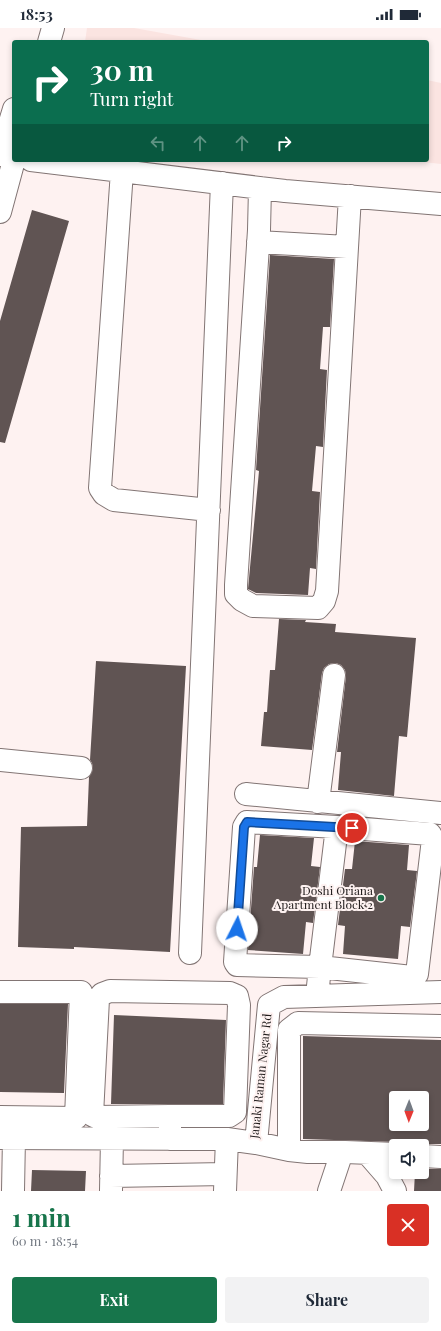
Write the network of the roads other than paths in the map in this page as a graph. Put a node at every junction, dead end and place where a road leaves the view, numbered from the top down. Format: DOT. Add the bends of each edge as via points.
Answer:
graph roads {
  1 [pos="37,28"];
  2 [pos="53,28"];
  3 [pos="34,40"];
  4 [pos="50,40"];
  5 [pos="12,116"];
  6 [pos="0,155"];
  7 [pos="12,158"];
  8 [pos="13,162"];
  9 [pos="48,162"];
  10 [pos="122,171"];
  11 [pos="222,183"];
  12 [pos="260,188"];
  13 [pos="350,196"];
  14 [pos="441,204"];
  15 [pos="0,212"];
  16 [pos="258,242"];
  17 [pos="347,247"];
  18 [pos="209,510"];
  19 [pos="334,675"];
  20 [pos="0,760"];
  21 [pos="81,768"];
  22 [pos="246,794"];
  23 [pos="318,802"];
  24 [pos="441,813"];
  25 [pos="337,827"];
  26 [pos="190,953"];
  27 [pos="320,967"];
  28 [pos="0,992"];
  29 [pos="441,992"];
  30 [pos="317,996"];
  31 [pos="441,1026"];
  32 [pos="170,1116"];
  33 [pos="0,1117"];
  34 [pos="7,1138"];
  35 [pos="112,1138"];
  36 [pos="170,1139"];
  37 [pos="224,1139"];
  38 [pos="256,1143"];
  39 [pos="289,1150"];
  40 [pos="342,1152"];
  41 [pos="367,1153"];
  42 [pos="389,1154"];
  43 [pos="429,1156"];
  44 [pos="441,1157"];
  45 [pos="225,1182"];
  46 [pos="111,1184"];
  47 [pos="14,1191"];
  48 [pos="329,1191"];
  49 [pos="396,1191"];
  1 -- 3 [label="street"];
  2 -- 4 [label="street"];
  5 -- 6 [label="street"];
  6 -- 7 [label="street"];
  8 -- 15 [label="street"];
  9 -- 10 [label="street"];
  10 -- 11 [label="street"];
  10 -- 18 [label="street" via="100,488 114,500"];
  11 -- 12 [label="street"];
  11 -- 18 [label="street"];
  12 -- 13 [label="street"];
  12 -- 16 [label="street"];
  13 -- 14 [label="street"];
  13 -- 17 [label="street"];
  16 -- 17 [label="street"];
  16 -- 17 [label="street" via="236,585 236,594 253,606 318,608 327,592"];
  18 -- 26 [label="street"];
  19 -- 23 [label="street"];
  20 -- 21 [label="street"];
  22 -- 23 [label="street"];
  23 -- 24 [label="street"];
  25 -- 27 [label="street"];
  25 -- 27 [label="street" via="247,822 244,827 235,962 238,965"];
  25 -- 27 [label="street" via="430,834 433,838 417,974 412,977"];
  27 -- 30 [label="street"];
  28 -- 33 [label="street" via="81,992 76,1118"];
  29 -- 30 [label="street, Janaki Raman Nagar Rd"];
  30 -- 38 [label="street, Janaki Raman Nagar Rd" via="284,997 269,1005"];
  31 -- 39 [label="street" via="298,1023 289,1030"];
  32 -- 32 [label="street" via="92,1115 98,999 102,994 110,991 190,992 230,993 237,996 239,1004 235,1112 229,1116"];
  32 -- 36 [label="street"];
  34 -- 35 [label="street, Janaki Raman Nagar Rd"];
  34 -- 47 [label="street"];
  35 -- 36 [label="street, Janaki Raman Nagar Rd"];
  35 -- 46 [label="street"];
  36 -- 37 [label="street, Janaki Raman Nagar Rd"];
  37 -- 38 [label="street, Janaki Raman Nagar Rd"];
  37 -- 45 [label="street"];
  38 -- 39 [label="street"];
  39 -- 40 [label="street"];
  40 -- 41 [label="street"];
  40 -- 48 [label="street"];
  41 -- 42 [label="street"];
  41 -- 49 [label="street"];
  43 -- 44 [label="street"];
  45 -- 46 [label="street"];
}
